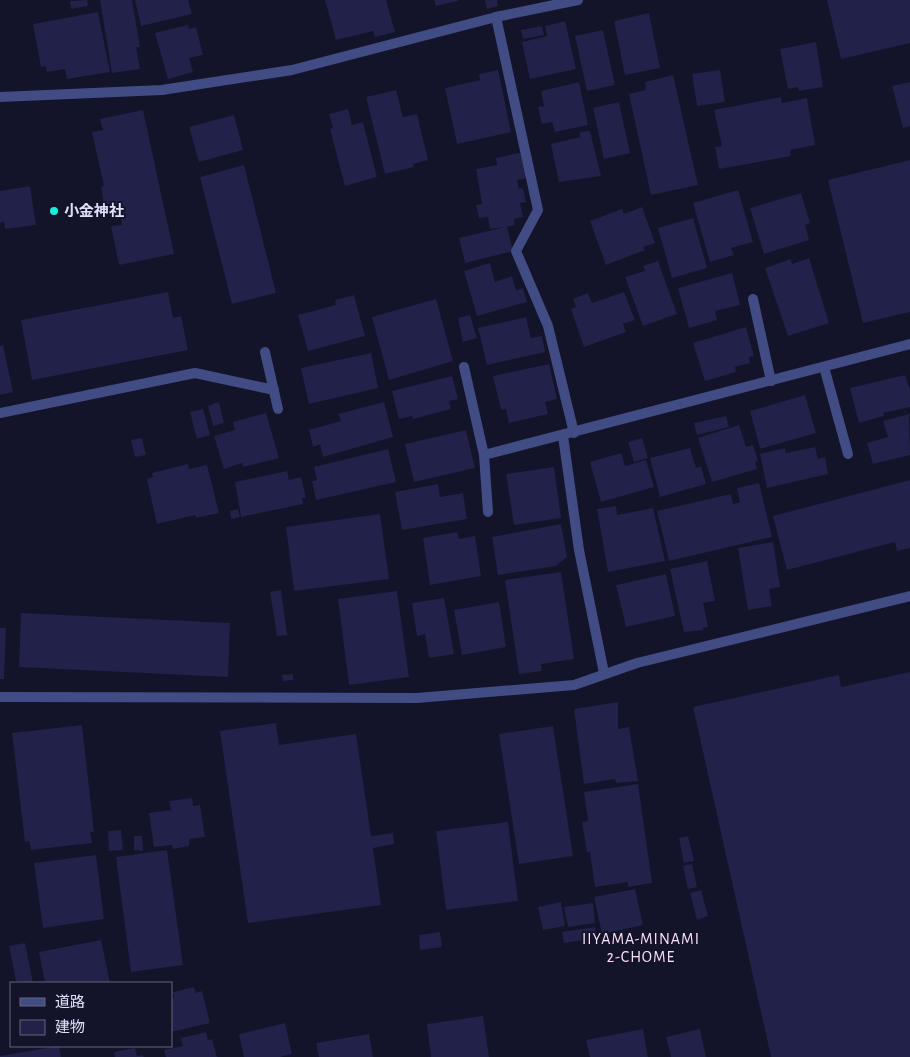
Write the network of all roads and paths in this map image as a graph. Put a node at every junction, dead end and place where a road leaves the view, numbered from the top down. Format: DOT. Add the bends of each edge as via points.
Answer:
graph roads {
  1 [pos="578,0"];
  2 [pos="496,17"];
  3 [pos="0,97"];
  4 [pos="753,299"];
  5 [pos="910,344"];
  6 [pos="266,352"];
  7 [pos="464,367"];
  8 [pos="824,367"];
  9 [pos="771,380"];
  10 [pos="274,390"];
  11 [pos="278,409"];
  12 [pos="0,413"];
  13 [pos="574,433"];
  14 [pos="563,436"];
  15 [pos="848,454"];
  16 [pos="484,455"];
  17 [pos="488,512"];
  18 [pos="910,596"];
  19 [pos="604,673"];
  20 [pos="0,697"];
  1 -- 2 [label="street"];
  2 -- 3 [label="street" via="283,72 162,90"];
  2 -- 13 [label="street" via="538,210 516,251 548,326"];
  4 -- 9 [label="street"];
  5 -- 8 [label="street"];
  6 -- 10 [label="street"];
  7 -- 16 [label="street"];
  8 -- 9 [label="street"];
  8 -- 15 [label="street"];
  9 -- 13 [label="street"];
  10 -- 11 [label="street"];
  10 -- 12 [label="street" via="195,373"];
  13 -- 14 [label="street"];
  14 -- 16 [label="street"];
  14 -- 19 [label="street" via="578,550"];
  16 -- 17 [label="street"];
  18 -- 19 [label="street"];
  19 -- 20 [label="street" via="574,685 417,698"];
}
